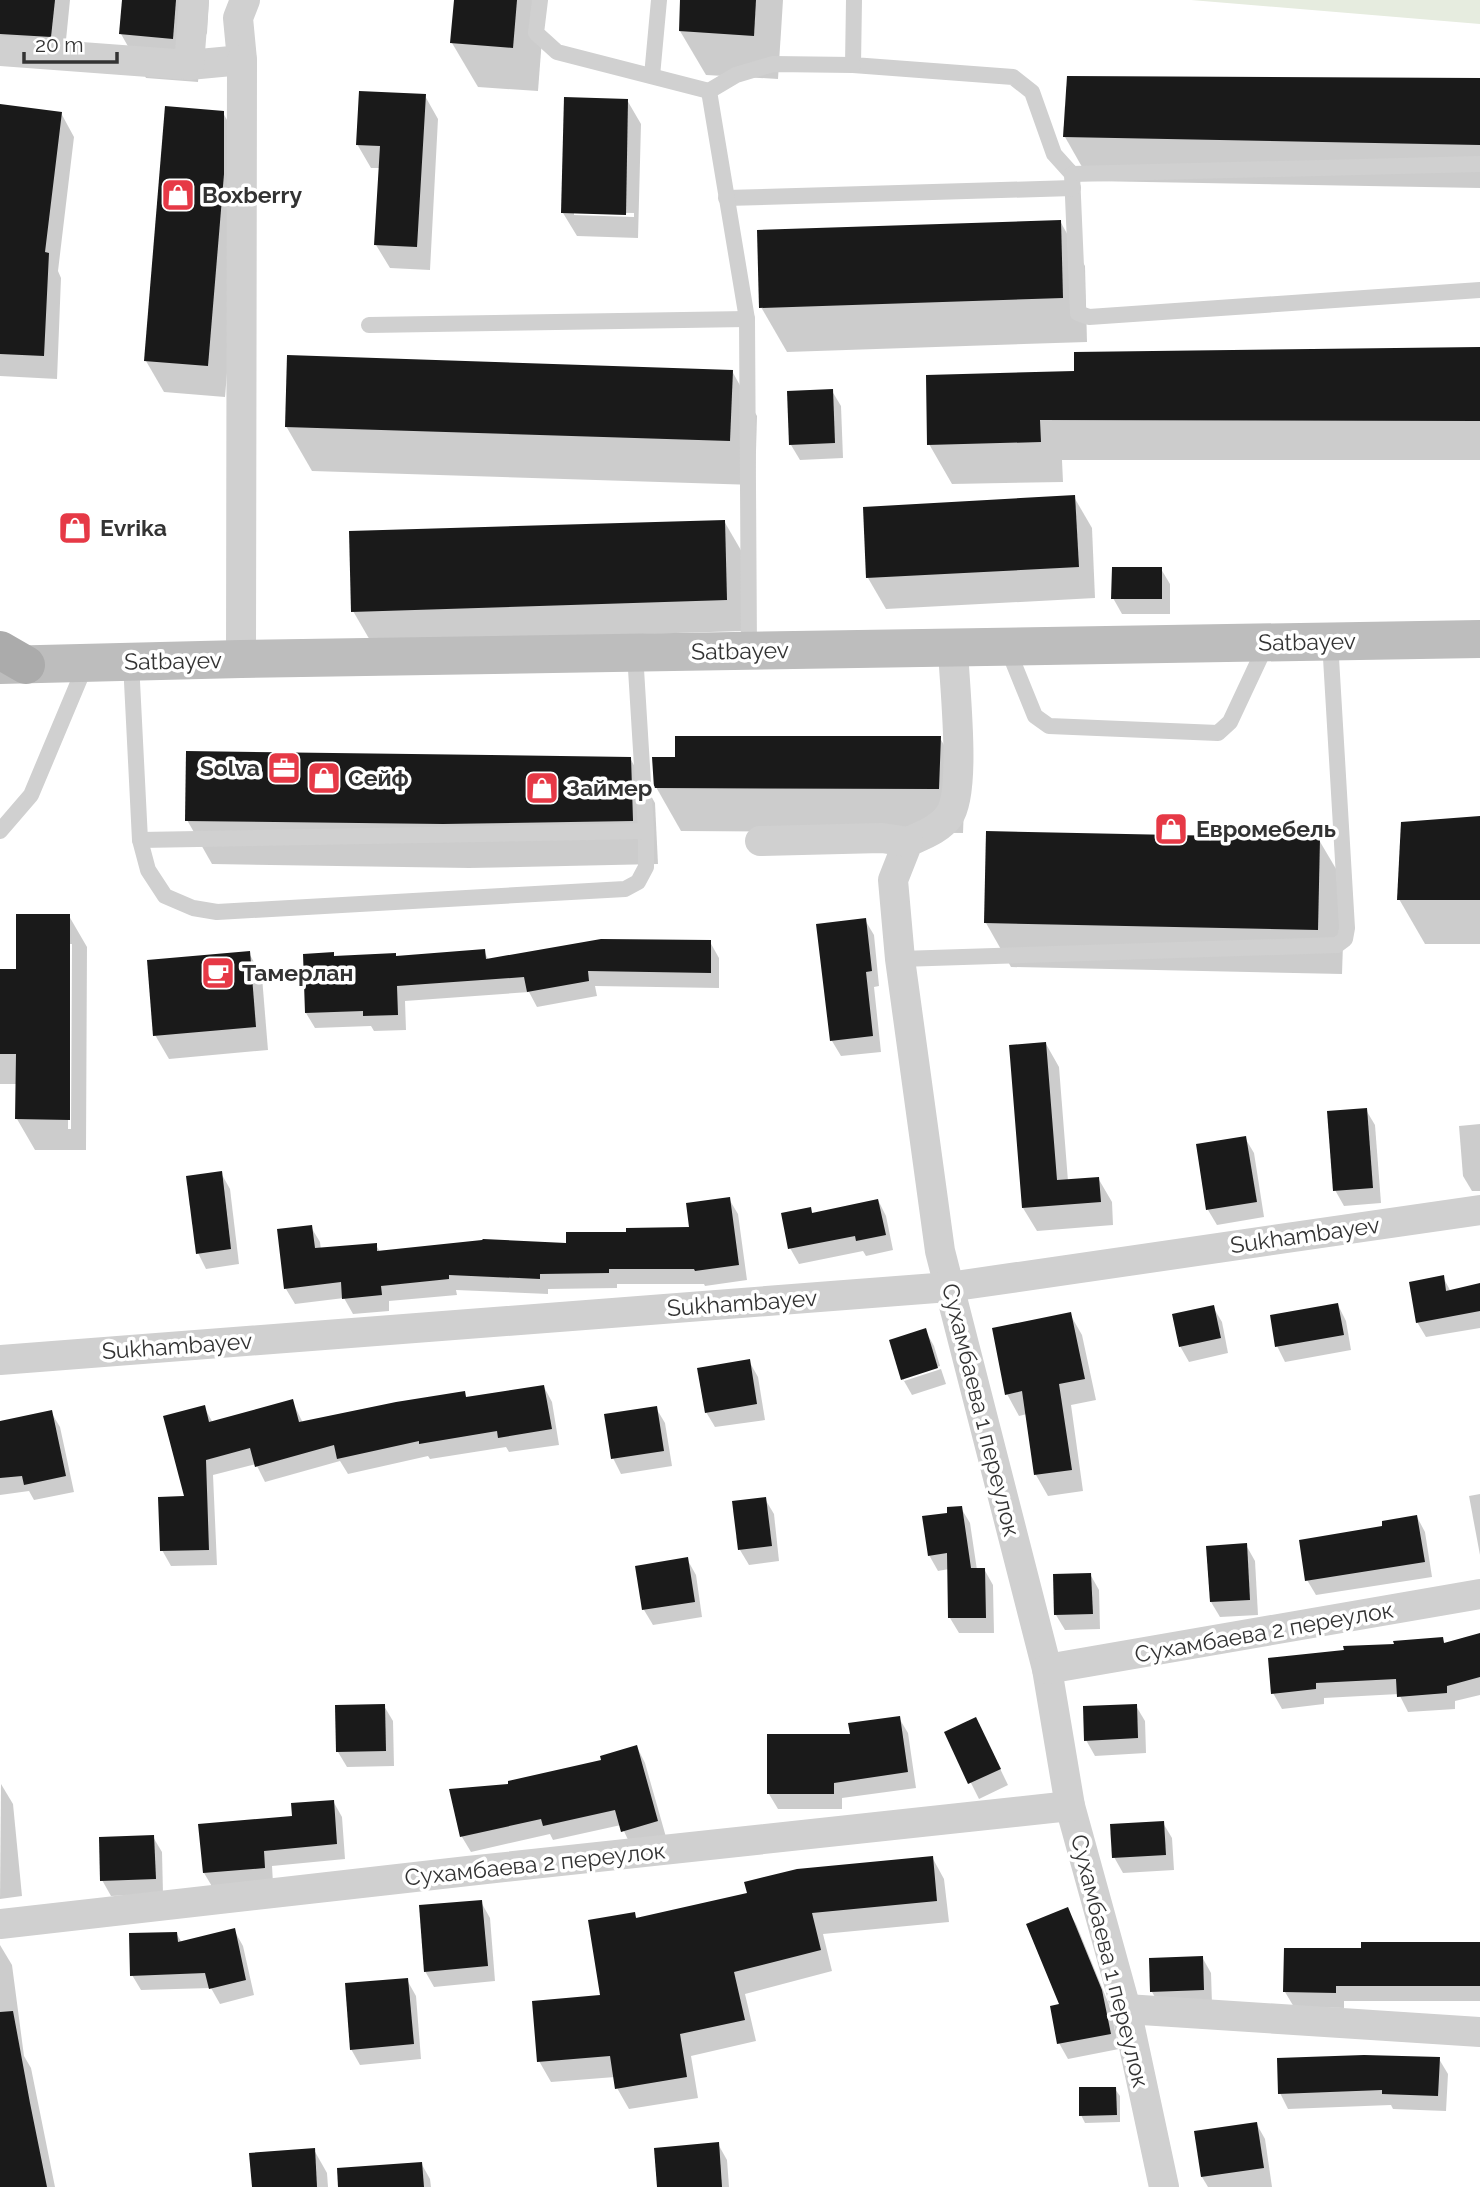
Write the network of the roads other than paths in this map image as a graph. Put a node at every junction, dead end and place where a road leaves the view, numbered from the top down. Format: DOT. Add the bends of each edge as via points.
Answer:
graph roads {
  1 [pos="194,0"];
  2 [pos="245,0"];
  3 [pos="540,0"];
  4 [pos="659,0"];
  5 [pos="854,0"];
  6 [pos="0,51"];
  7 [pos="242,60"];
  8 [pos="189,65"];
  9 [pos="853,65"];
  10 [pos="652,76"];
  11 [pos="709,91"];
  12 [pos="1480,164"];
  13 [pos="1072,181"];
  14 [pos="726,198"];
  15 [pos="1480,290"];
  16 [pos="747,319"];
  17 [pos="369,325"];
  18 [pos="1480,639"];
  19 [pos="1330,641"];
  20 [pos="1268,642"];
  21 [pos="1007,647"];
  22 [pos="953,648"];
  23 [pos="749,651"];
  24 [pos="635,653"];
  25 [pos="241,659"];
  26 [pos="9,660"];
  27 [pos="131,662"];
  28 [pos="86,664"];
  29 [pos="0,831"];
  30 [pos="646,831"];
  31 [pos="140,840"];
  32 [pos="760,841"];
  33 [pos="908,842"];
  34 [pos="900,958"];
  35 [pos="1480,1210"];
  36 [pos="949,1287"];
  37 [pos="0,1360"];
  38 [pos="1480,1594"];
  39 [pos="1047,1669"];
  40 [pos="1070,1806"];
  41 [pos="0,1924"];
  42 [pos="1126,2009"];
  43 [pos="1480,2032"];
  44 [pos="1164,2187"];
  1 -- 8 [label="street"];
  2 -- 7 [label="street" via="238,18"];
  3 -- 10 [label="lane" via="536,33 557,52"];
  4 -- 10 [label="lane"];
  5 -- 9 [label="lane"];
  6 -- 8 [label="street"];
  7 -- 8 [label="street"];
  7 -- 25 [label="street"];
  9 -- 11 [label="lane" via="773,64 736,75"];
  9 -- 13 [label="lane" via="1013,77 1032,92 1054,154"];
  10 -- 11 [label="lane"];
  11 -- 14 [label="lane"];
  12 -- 13 [label="lane"];
  13 -- 14 [label="lane"];
  13 -- 15 [label="lane" via="1079,313 1088,317"];
  14 -- 16 [label="lane"];
  16 -- 17 [label="lane"];
  16 -- 23 [label="lane"];
  18 -- 19 [label="street, Satbayev"];
  19 -- 20 [label="street, Satbayev"];
  19 -- 34 [label="lane" via="1347,928 1345,939 1337,945"];
  20 -- 21 [label="street, Satbayev"];
  20 -- 21 [label="lane" via="1230,722 1218,733 1049,726 1035,716"];
  21 -- 22 [label="street, Satbayev"];
  22 -- 23 [label="street, Satbayev"];
  22 -- 33 [label="street" via="958,794 951,814 939,827"];
  23 -- 24 [label="street, Satbayev"];
  24 -- 25 [label="street, Satbayev"];
  24 -- 30 [label="lane"];
  25 -- 27 [label="street, Satbayev"];
  26 -- 28 [label="street, Satbayev"];
  27 -- 28 [label="street, Satbayev"];
  27 -- 31 [label="lane"];
  28 -- 29 [label="lane" via="31,795"];
  30 -- 31 [label="lane"];
  30 -- 31 [label="lane" via="646,867 638,882 625,889 217,912 166,897 148,870"];
  32 -- 33 [label="street" via="882,838"];
  33 -- 34 [label="street, Сухамбаева 1 переулок" via="893,880"];
  34 -- 36 [label="street, Сухамбаева 1 переулок" via="940,1251"];
  35 -- 36 [label="street, Sukhambayev"];
  36 -- 37 [label="street, Sukhambayev"];
  36 -- 39 [label="street, Сухамбаева 1 переулок"];
  38 -- 39 [label="street, Сухамбаева 2 переулок"];
  39 -- 40 [label="street, Сухамбаева 1 переулок"];
  40 -- 41 [label="street, Сухамбаева 2 переулок"];
  40 -- 42 [label="street, Сухамбаева 1 переулок"];
  42 -- 43 [label="street"];
  42 -- 44 [label="street, Сухамбаева 1 переулок"];
}
